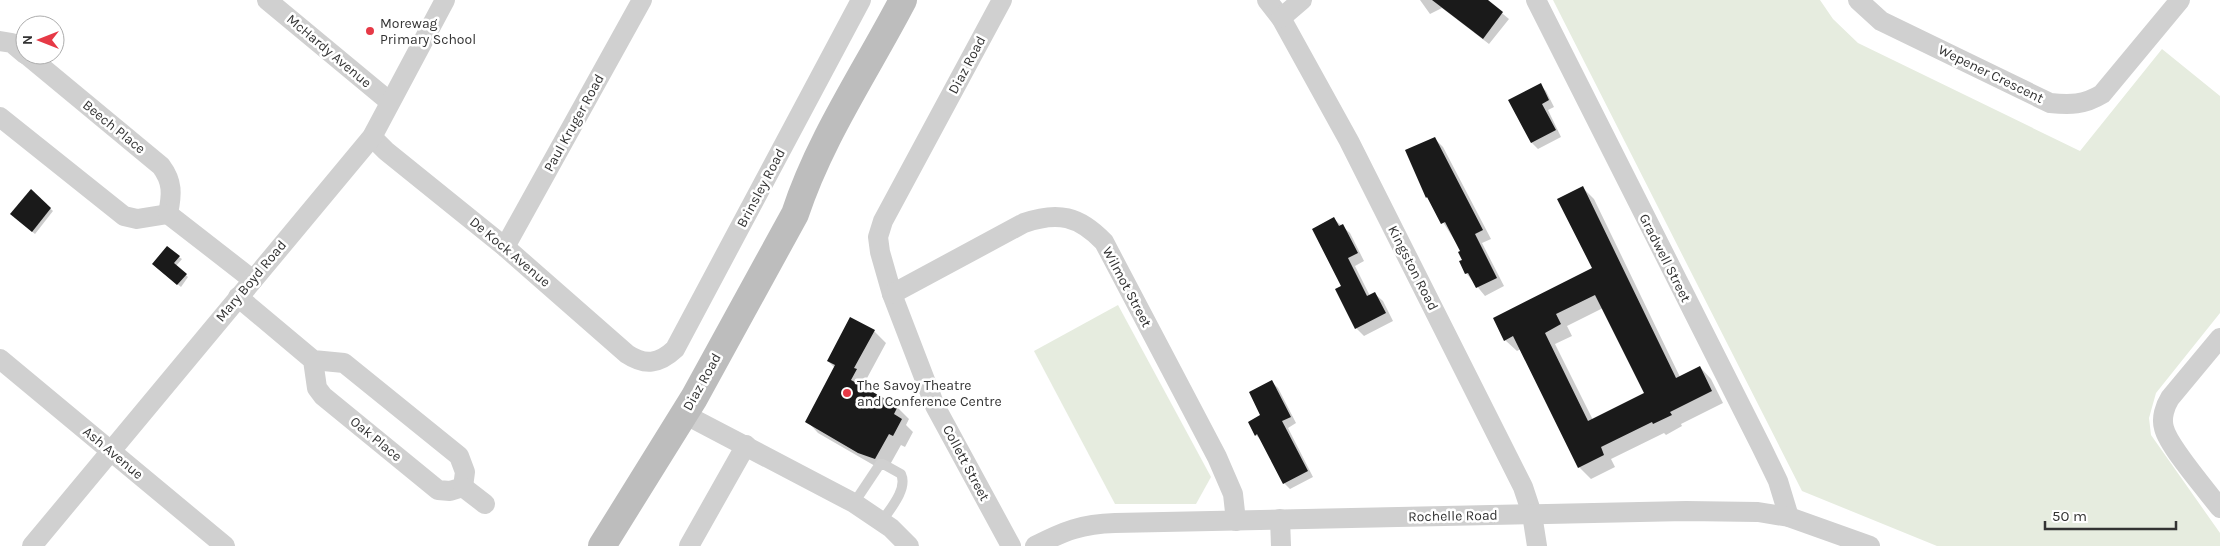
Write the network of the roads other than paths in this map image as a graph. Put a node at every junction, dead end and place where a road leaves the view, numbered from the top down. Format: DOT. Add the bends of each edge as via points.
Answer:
graph roads {
  1 [pos="267,0"];
  2 [pos="445,0"];
  3 [pos="642,0"];
  4 [pos="861,0"];
  5 [pos="903,0"];
  6 [pos="922,0"];
  7 [pos="1002,0"];
  8 [pos="1267,0"];
  9 [pos="1302,0"];
  10 [pos="1536,0"];
  11 [pos="1858,0"];
  12 [pos="2180,0"];
  13 [pos="1281,18"];
  14 [pos="0,41"];
  15 [pos="15,45"];
  16 [pos="39,65"];
  17 [pos="390,102"];
  18 [pos="0,117"];
  19 [pos="372,137"];
  20 [pos="168,214"];
  21 [pos="795,214"];
  22 [pos="505,247"];
  23 [pos="253,280"];
  24 [pos="892,294"];
  25 [pos="238,297"];
  26 [pos="2220,338"];
  27 [pos="0,359"];
  28 [pos="313,360"];
  29 [pos="650,363"];
  30 [pos="684,414"];
  31 [pos="746,445"];
  32 [pos="110,450"];
  33 [pos="463,486"];
  34 [pos="854,503"];
  35 [pos="485,504"];
  36 [pos="2220,508"];
  37 [pos="1532,514"];
  38 [pos="1790,517"];
  39 [pos="1280,519"];
  40 [pos="882,521"];
  41 [pos="1236,521"];
  42 [pos="32,546"];
  43 [pos="225,546"];
  44 [pos="602,546"];
  45 [pos="689,546"];
  46 [pos="909,546"];
  47 [pos="1010,546"];
  48 [pos="1035,546"];
  49 [pos="1282,546"];
  50 [pos="1536,546"];
  51 [pos="1870,546"];
  1 -- 17 [label="street, McHardy Avenue"];
  2 -- 17 [label="street, Mary Boyd Road"];
  3 -- 22 [label="street, Paul Kruger Road"];
  4 -- 29 [label="street, Brinsley Road" via="675,349 661,360"];
  5 -- 21 [label="street, Diaz Road" via="822,147"];
  6 -- 21 [label="street, Diaz Road" via="834,164 816,192"];
  7 -- 24 [label="street, Diaz Road" via="879,229 878,244"];
  8 -- 13 [label="street, Kingston Road"];
  9 -- 13 [label="street"];
  10 -- 38 [label="street, Gradwell Street" via="1761,446 1778,481"];
  11 -- 12 [label="street, Wepener Crescent" via="1881,21 2050,103 2068,105 2088,103 2102,94"];
  13 -- 37 [label="street, Kingston Road" via="1353,149 1524,487"];
  14 -- 15 [label="street, Beech Place"];
  16 -- 20 [label="street, Beech Place" via="161,166 172,186"];
  17 -- 19 [label="street, Mary Boyd Road"];
  18 -- 20 [label="street" via="124,216 137,219"];
  19 -- 22 [label="street, De Kock Avenue"];
  19 -- 23 [label="street, Mary Boyd Road"];
  20 -- 23 [label="street"];
  21 -- 30 [label="street, Diaz Road"];
  22 -- 29 [label="street, De Kock Avenue" via="627,354"];
  23 -- 25 [label="street, Mary Boyd Road"];
  24 -- 41 [label="street, Wilmot Street" via="1024,222 1044,216 1061,216 1091,229 1104,242 1217,457 1233,494"];
  24 -- 47 [label="street, Collett Street" via="935,406"];
  25 -- 28 [label="street"];
  25 -- 32 [label="street, Mary Boyd Road"];
  26 -- 36 [label="street" via="2170,398 2163,420 2171,442"];
  27 -- 32 [label="street, Ash Avenue"];
  28 -- 33 [label="street" via="344,362 459,456 465,472"];
  28 -- 33 [label="street, Oak Place" via="318,388 323,396 438,490 450,491"];
  30 -- 31 [label="street"];
  30 -- 44 [label="street, Diaz Road"];
  31 -- 34 [label="street"];
  31 -- 45 [label="street"];
  32 -- 42 [label="street, Mary Boyd Road"];
  32 -- 43 [label="street, Ash Avenue"];
  33 -- 35 [label="street"];
  34 -- 40 [label="street"];
  34 -- 40 [label="lane" via="880,464 901,474 902,490"];
  37 -- 38 [label="street, Rochelle Road" via="1758,512"];
  37 -- 39 [label="street, Rochelle Road"];
  37 -- 50 [label="street, Kingston Road"];
  38 -- 51 [label="street, Rochelle Road"];
  39 -- 41 [label="street, Rochelle Road"];
  39 -- 49 [label="street"];
  40 -- 46 [label="street"];
  41 -- 48 [label="street, Rochelle Road" via="1088,524"];
}
